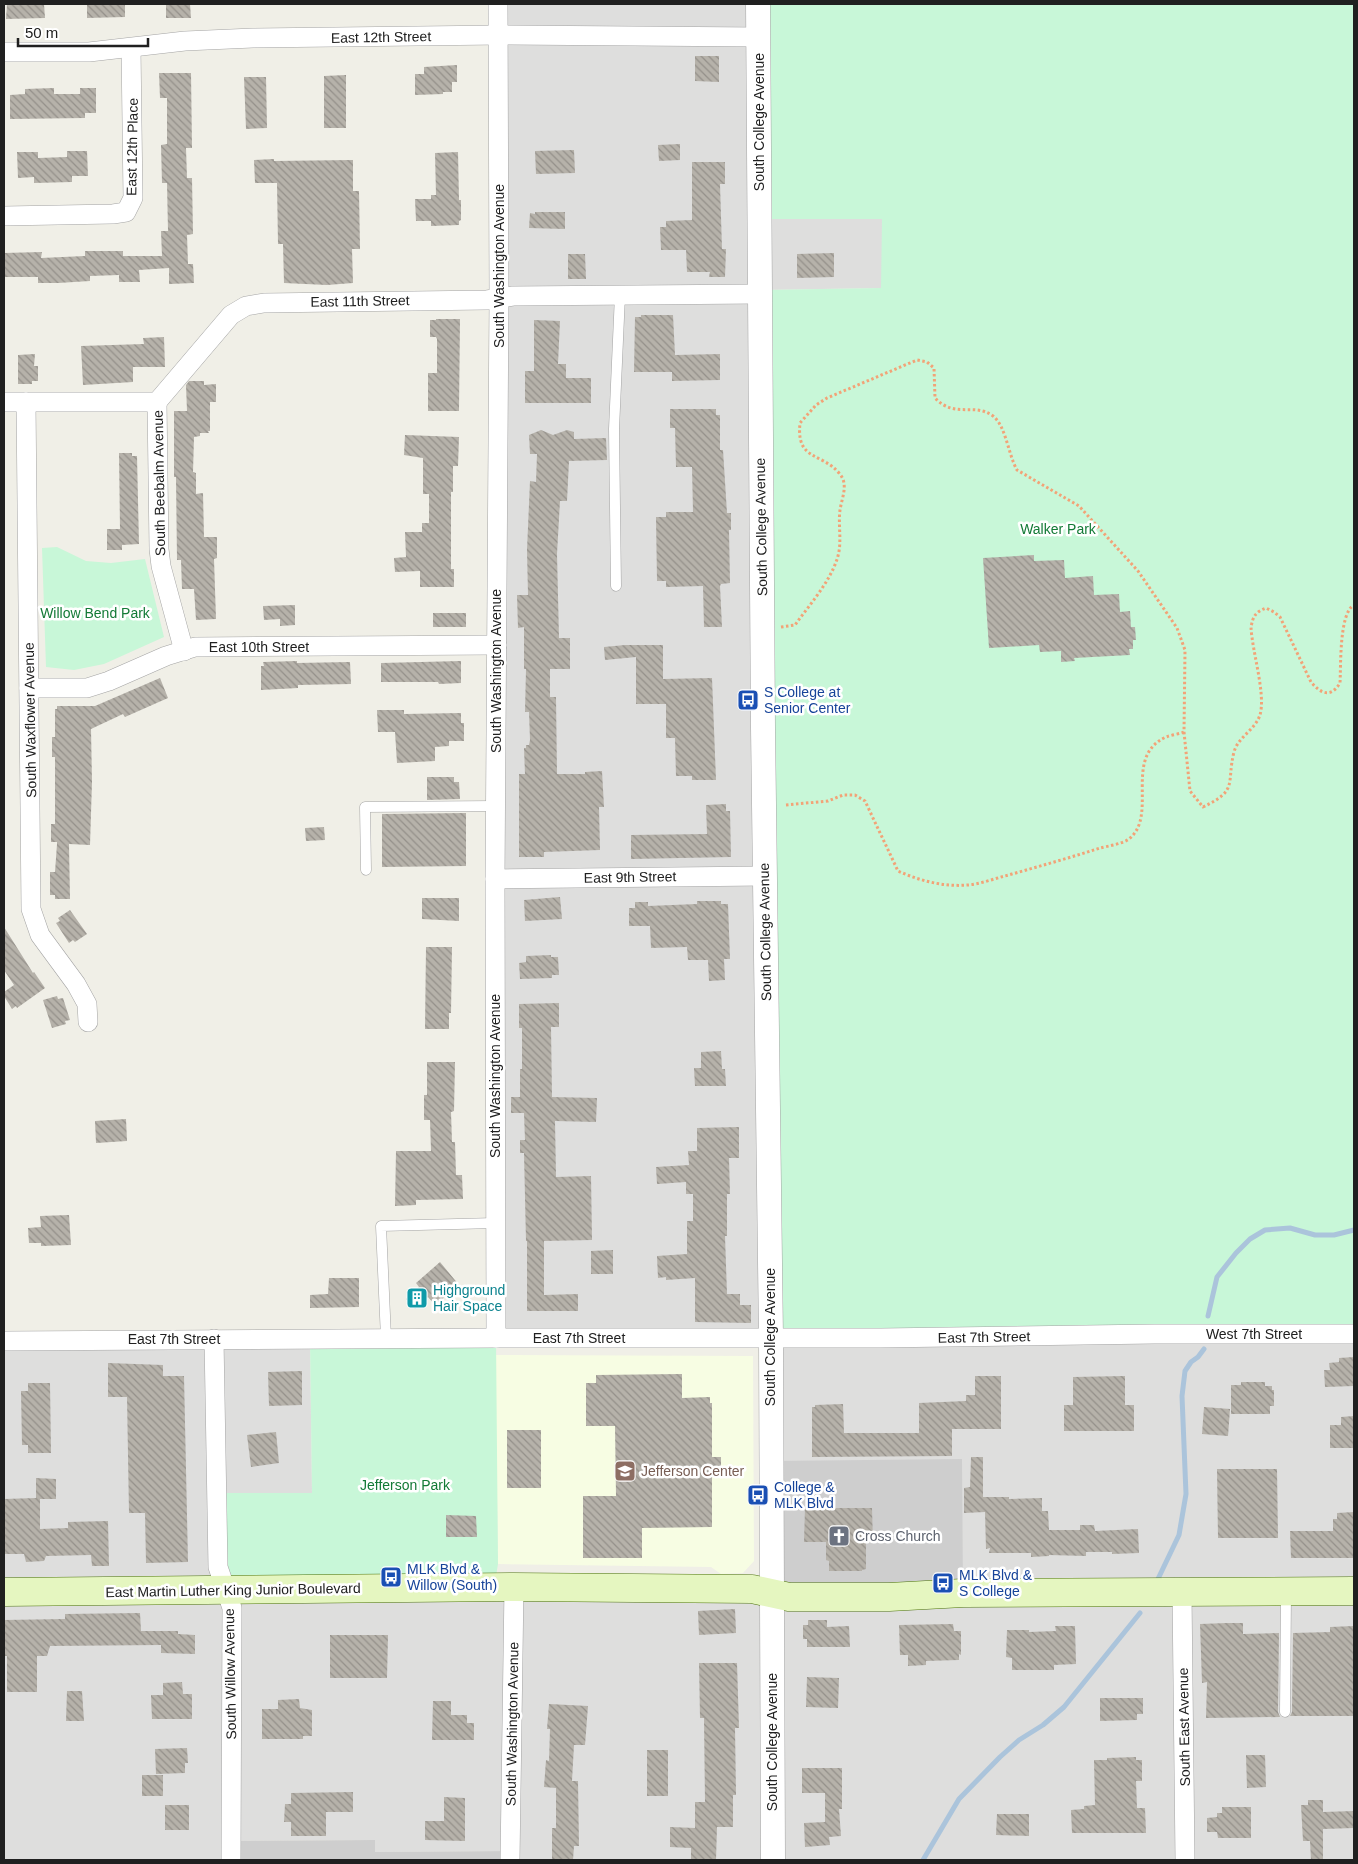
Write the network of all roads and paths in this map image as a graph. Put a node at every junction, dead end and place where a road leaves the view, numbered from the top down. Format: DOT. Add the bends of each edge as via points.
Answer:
graph roads {
  1 [pos="498,4"];
  2 [pos="758,4"];
  3 [pos="499,35"];
  4 [pos="758,37"];
  5 [pos="131,48"];
  6 [pos="4,52"];
  7 [pos="4,216"];
  8 [pos="759,294"];
  9 [pos="620,295"];
  10 [pos="499,298"];
  11 [pos="4,402"];
  12 [pos="26,402"];
  13 [pos="157,402"];
  14 [pos="616,586"];
  15 [pos="1354,605"];
  16 [pos="762,628"];
  17 [pos="497,645"];
  18 [pos="184,651"];
  19 [pos="29,688"];
  20 [pos="1184,732"];
  21 [pos="786,805"];
  22 [pos="496,806"];
  23 [pos="366,870"];
  24 [pos="765,876"];
  25 [pos="494,879"];
  26 [pos="88,1022"];
  27 [pos="495,1223"];
  28 [pos="1154,1334"];
  29 [pos="1354,1334"];
  30 [pos="386,1338"];
  31 [pos="496,1338"];
  32 [pos="771,1338"];
  33 [pos="214,1339"];
  34 [pos="4,1341"];
  35 [pos="514,1588"];
  36 [pos="226,1590"];
  37 [pos="1354,1591"];
  38 [pos="4,1592"];
  39 [pos="1286,1592"];
  40 [pos="771,1593"];
  41 [pos="1182,1593"];
  42 [pos="1285,1712"];
  43 [pos="231,1860"];
  44 [pos="510,1860"];
  45 [pos="773,1860"];
  46 [pos="1185,1860"];
  1 -- 3 [label="street, South Washington Avenue"];
  2 -- 4 [label="street, South College Avenue"];
  3 -- 4 [label="street, East 12th Street"];
  3 -- 5 [label="street, East 12th Street" via="253,38 185,41"];
  3 -- 10 [label="street, South Washington Avenue"];
  4 -- 8 [label="street, South College Avenue"];
  5 -- 6 [label="street, East 12th Street" via="89,52"];
  5 -- 7 [label="street, East 12th Place" via="133,198 126,212"];
  8 -- 9 [label="street, East 11th Street"];
  8 -- 16 [label="street, South College Avenue"];
  9 -- 10 [label="street, East 11th Street"];
  9 -- 14 [label="lane" via="614,429"];
  10 -- 13 [label="street, East 11th Street" via="246,306 231,315"];
  10 -- 17 [label="street, South Washington Avenue"];
  11 -- 12 [label="street"];
  12 -- 13 [label="street"];
  12 -- 19 [label="street, South Waxflower Avenue"];
  13 -- 18 [label="street, South Beebalm Avenue" via="159,549"];
  15 -- 20 [label="path" via="1346,615 1340,683 1336,690 1328,693 1318,690 1311,682 1280,618 1274,612 1266,608 1252,618 1261,692 1260,714 1234,752 1227,790 1220,799 1203,807 1190,791"];
  16 -- 20 [label="path" via="795,625 820,590 838,555 844,483 840,473 805,450 800,440 800,423 827,398 908,363 917,360 927,362 934,368 935,398 952,409 982,411 994,416 1002,428 1017,470 1078,506 1138,571 1168,613 1178,628 1184,650"];
  16 -- 24 [label="street, South College Avenue"];
  17 -- 18 [label="street, East 10th Street" via="194,647"];
  17 -- 22 [label="street, South Washington Avenue"];
  18 -- 19 [label="street, East 10th Street" via="87,688"];
  19 -- 26 [label="street, South Waxflower Avenue" via="31,909 40,935 76,984 86,1004"];
  20 -- 21 [label="path" via="1165,737 1151,748 1145,759 1141,814 1137,828 1128,839 969,885 934,884 898,872 872,813 865,801 856,795 843,795 828,802"];
  22 -- 23 [label="lane" via="365,807"];
  22 -- 25 [label="street, South Washington Avenue"];
  24 -- 25 [label="street, East 9th Street"];
  24 -- 32 [label="street, South College Avenue"];
  25 -- 27 [label="street, South Washington Avenue"];
  27 -- 30 [label="lane" via="381,1226"];
  27 -- 31 [label="street, South Washington Avenue"];
  28 -- 29 [label="street, West 7th Street"];
  28 -- 32 [label="street, East 7th Street"];
  30 -- 31 [label="street, East 7th Street"];
  30 -- 33 [label="street, East 7th Street"];
  31 -- 32 [label="street, East 7th Street"];
  32 -- 40 [label="street, South College Avenue"];
  33 -- 34 [label="street, East 7th Street"];
  33 -- 36 [label="street, South Willow Avenue" via="218,1567"];
  35 -- 36 [label="main road, East Martin Luther King Junior Boulevard"];
  35 -- 40 [label="main road, East Martin Luther King Junior Boulevard" via="752,1589"];
  35 -- 44 [label="street, South Washington Avenue"];
  36 -- 38 [label="main road, East Martin Luther King Junior Boulevard"];
  36 -- 43 [label="street, South Willow Avenue" via="232,1608"];
  37 -- 39 [label="main road, East Martin Luther King Junior Boulevard"];
  39 -- 41 [label="main road, East Martin Luther King Junior Boulevard"];
  39 -- 42 [label="lane"];
  40 -- 41 [label="main road, East Martin Luther King Junior Boulevard" via="789,1597 889,1597 963,1593"];
  40 -- 45 [label="street, South College Avenue"];
  41 -- 46 [label="street, South East Avenue"];
}
